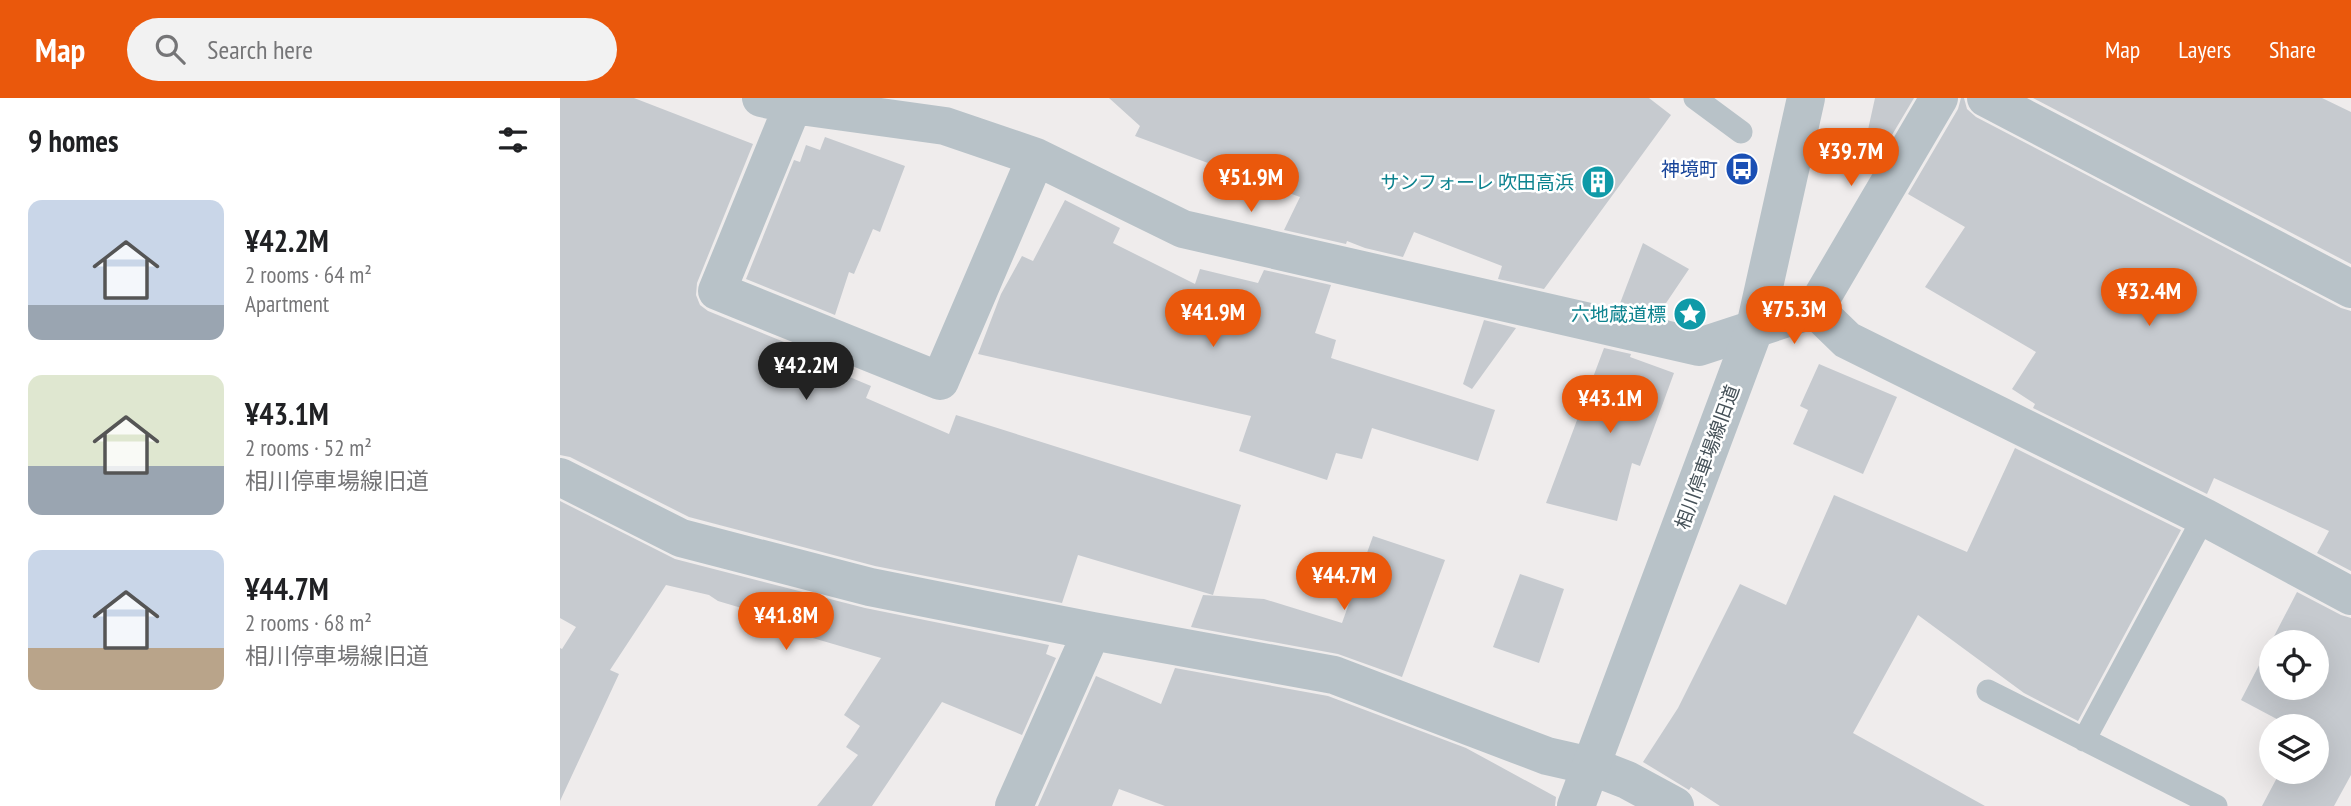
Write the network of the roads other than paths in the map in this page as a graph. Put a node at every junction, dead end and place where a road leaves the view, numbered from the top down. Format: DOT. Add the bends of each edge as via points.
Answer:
graph roads {
  1 [pos="1695,98"];
  2 [pos="1805,98"];
  3 [pos="1939,98"];
  4 [pos="1986,98"];
  5 [pos="782,100"];
  6 [pos="1741,132"];
  7 [pos="1036,157"];
  8 [pos="2351,289"];
  9 [pos="1815,309"];
  10 [pos="1755,327"];
  11 [pos="560,477"];
  12 [pos="2204,517"];
  13 [pos="2351,596"];
  14 [pos="1092,631"];
  15 [pos="1987,691"];
  16 [pos="2084,740"];
  17 [pos="1591,766"];
  18 [pos="1014,806"];
  19 [pos="1576,806"];
  20 [pos="1675,806"];
  21 [pos="2216,806"];
  1 -- 6 [label="lane"];
  2 -- 10 [label="street, 相川停車場線旧道"];
  3 -- 9 [label="street"];
  4 -- 8 [label="street"];
  5 -- 7 [label="street" via="945,125"];
  5 -- 7 [label="street" via="718,291 940,382"];
  7 -- 10 [label="street" via="1183,229 1699,347"];
  9 -- 10 [label="street"];
  9 -- 12 [label="street" via="1846,340"];
  10 -- 17 [label="street, 相川停車場線旧道"];
  11 -- 14 [label="street" via="681,538 870,587"];
  12 -- 13 [label="street"];
  12 -- 16 [label="lane"];
  14 -- 17 [label="street" via="1334,674 1547,756"];
  14 -- 18 [label="street"];
  15 -- 16 [label="lane"];
  16 -- 21 [label="lane"];
  17 -- 19 [label="street, 相川停車場線旧道"];
  17 -- 20 [label="street"];
}
